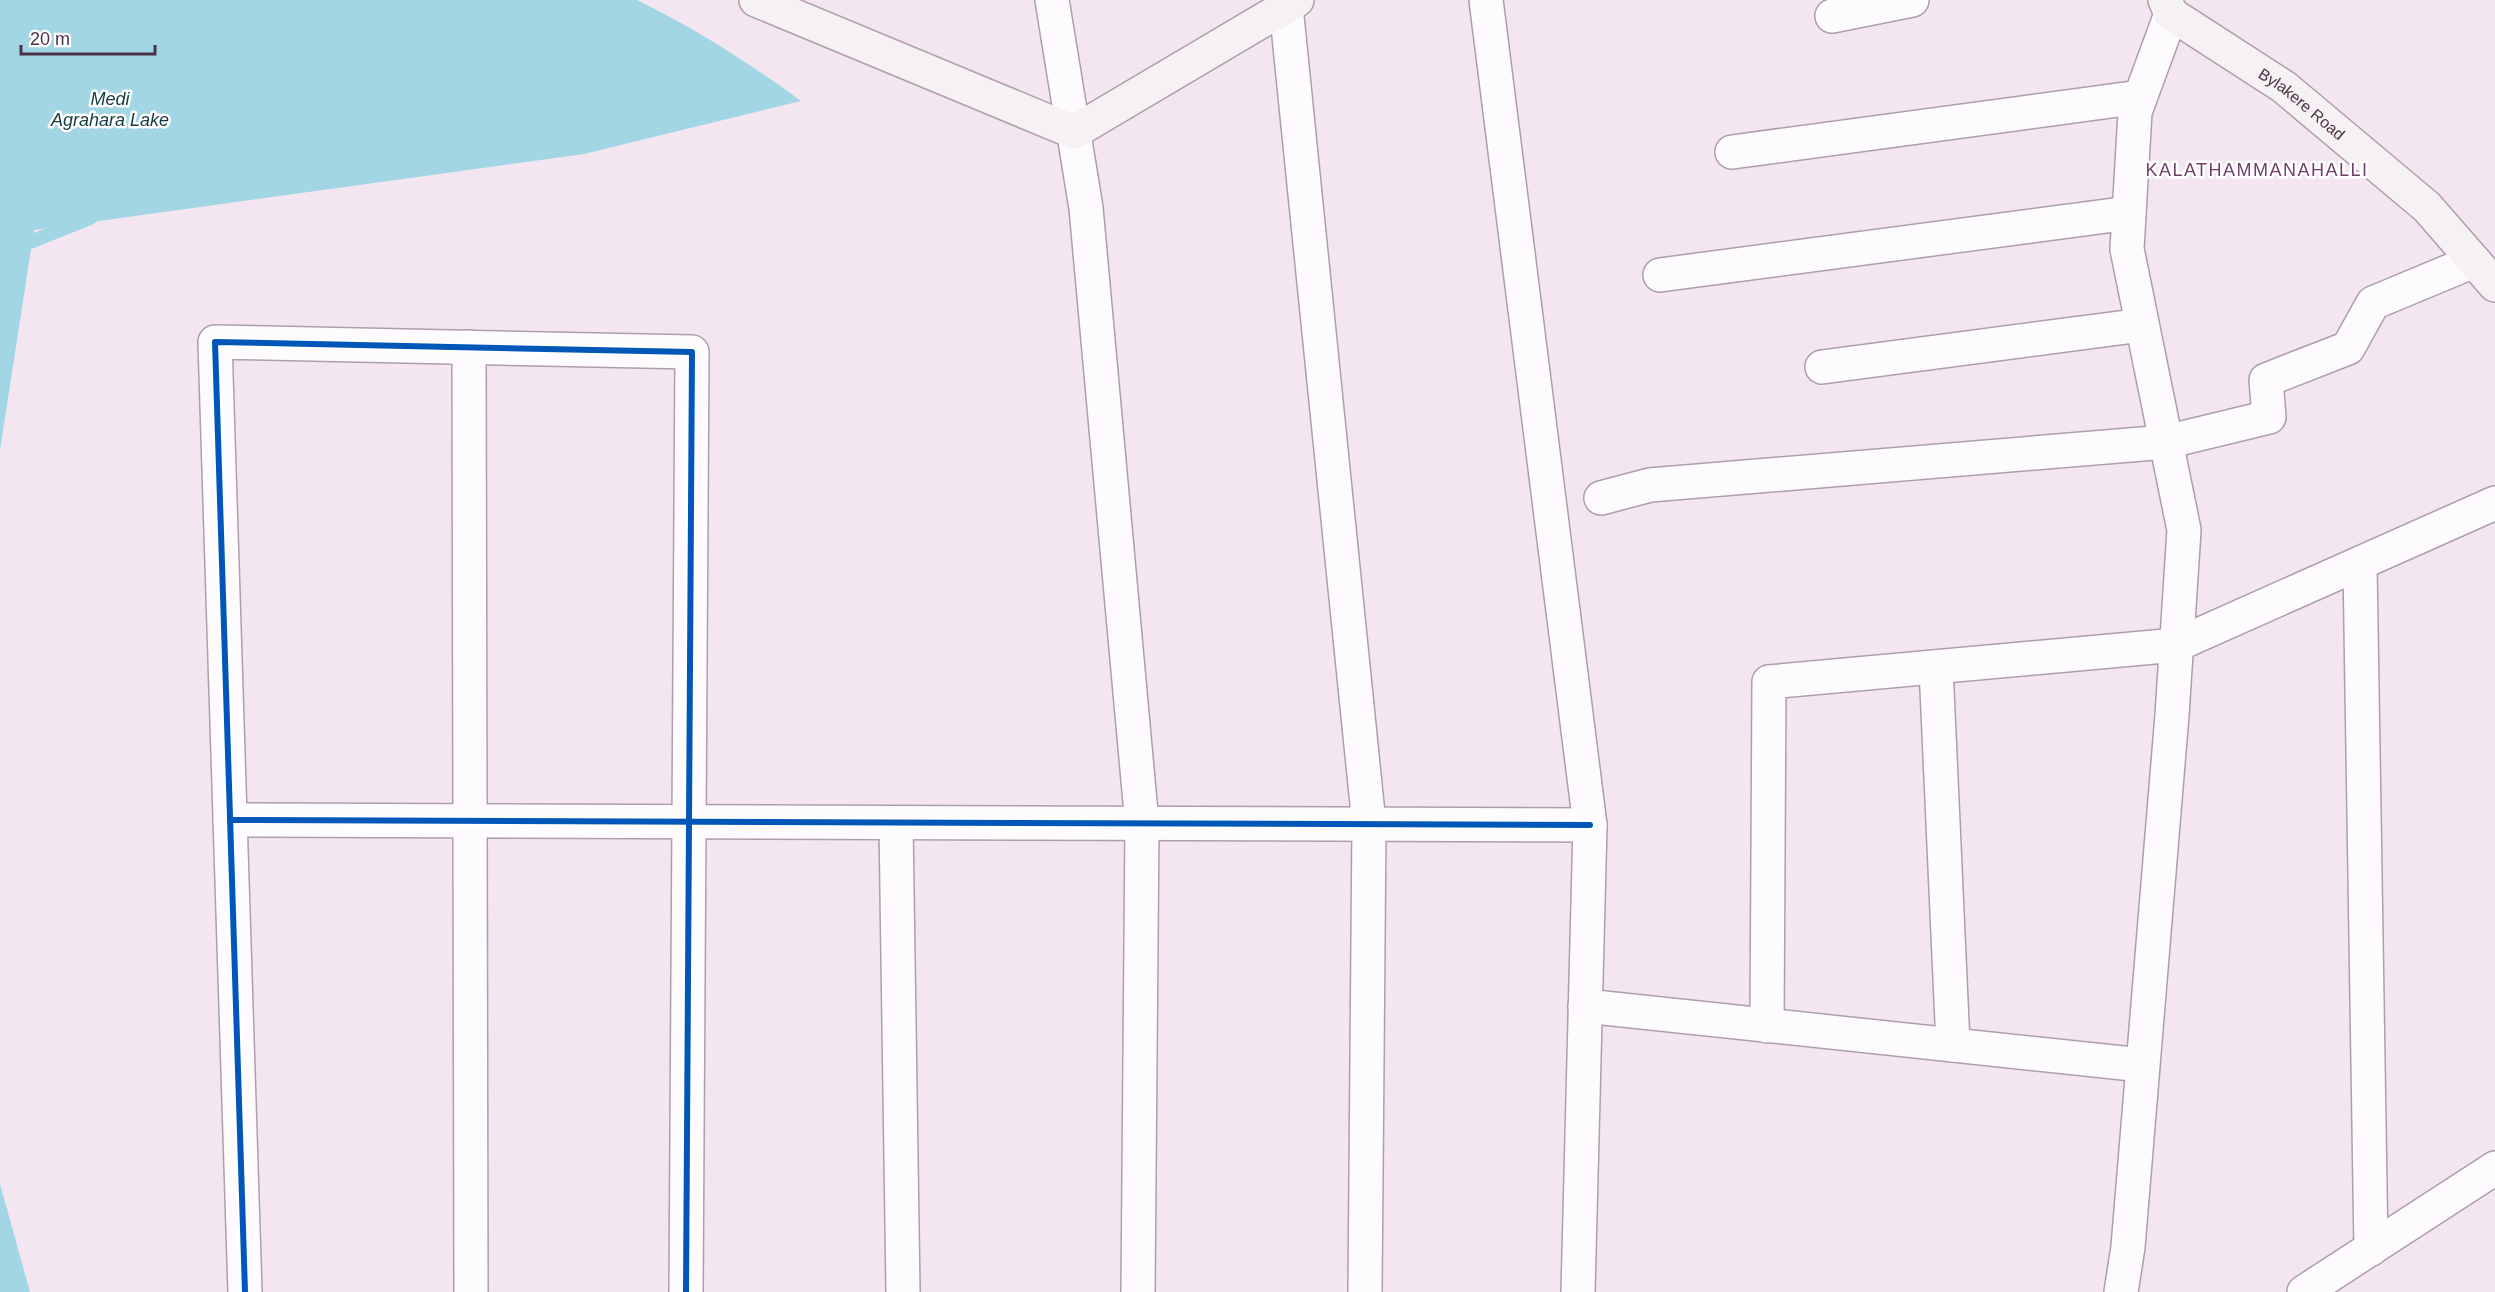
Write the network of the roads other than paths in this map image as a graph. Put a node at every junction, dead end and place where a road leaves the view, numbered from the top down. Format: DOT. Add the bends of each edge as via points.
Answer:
graph roads {
  1 [pos="756,0"];
  2 [pos="1052,0"];
  3 [pos="1486,0"];
  4 [pos="1912,0"];
  5 [pos="1291,3"];
  6 [pos="2168,7"];
  7 [pos="1832,16"];
  8 [pos="2140,97"];
  9 [pos="1074,132"];
  10 [pos="1732,152"];
  11 [pos="2129,213"];
  12 [pos="2485,273"];
  13 [pos="1660,275"];
  14 [pos="2142,325"];
  15 [pos="469,347"];
  16 [pos="1822,368"];
  17 [pos="2166,442"];
  18 [pos="1601,498"];
  19 [pos="2495,503"];
  20 [pos="2360,564"];
  21 [pos="2176,645"];
  22 [pos="1936,667"];
  23 [pos="230,820"];
  24 [pos="470,821"];
  25 [pos="689,823"];
  26 [pos="896,823"];
  27 [pos="1142,824"];
  28 [pos="1369,824"];
  29 [pos="1590,825"];
  30 [pos="1585,1006"];
  31 [pos="1767,1026"];
  32 [pos="1953,1045"];
  33 [pos="2142,1065"];
  34 [pos="2495,1167"];
  35 [pos="2371,1249"];
  36 [pos="245,1292"];
  37 [pos="471,1292"];
  38 [pos="686,1292"];
  39 [pos="903,1292"];
  40 [pos="1138,1292"];
  41 [pos="1365,1292"];
  42 [pos="1578,1292"];
  43 [pos="2121,1292"];
  44 [pos="2304,1292"];
  1 -- 9 [label="street"];
  2 -- 9 [label="street"];
  3 -- 29 [label="street"];
  4 -- 7 [label="street"];
  5 -- 9 [label="street"];
  5 -- 28 [label="street"];
  6 -- 8 [label="street"];
  6 -- 12 [label="street, Bylakere Road" via="2284,87 2427,207"];
  8 -- 10 [label="street"];
  8 -- 11 [label="street" via="2135,112"];
  9 -- 27 [label="street" via="1087,220"];
  11 -- 13 [label="street"];
  11 -- 14 [label="street" via="2127,249"];
  12 -- 17 [label="street" via="2373,303 2348,348 2266,380 2269,417"];
  14 -- 16 [label="street"];
  14 -- 17 [label="street"];
  15 -- 23 [label="street" via="215,342"];
  15 -- 24 [label="street"];
  15 -- 25 [label="street" via="692,352"];
  17 -- 18 [label="street" via="1650,485"];
  17 -- 21 [label="street" via="2184,530"];
  19 -- 20 [label="street"];
  20 -- 21 [label="street"];
  20 -- 35 [label="street"];
  21 -- 22 [label="street"];
  21 -- 33 [label="street"];
  22 -- 31 [label="street" via="1769,682"];
  22 -- 32 [label="street"];
  23 -- 24 [label="street"];
  23 -- 36 [label="street"];
  24 -- 25 [label="street"];
  24 -- 37 [label="street"];
  25 -- 26 [label="street"];
  25 -- 38 [label="street"];
  26 -- 27 [label="street"];
  26 -- 39 [label="street"];
  27 -- 28 [label="street"];
  27 -- 40 [label="street"];
  28 -- 29 [label="street"];
  28 -- 41 [label="street"];
  29 -- 30 [label="street"];
  30 -- 31 [label="street"];
  30 -- 42 [label="street"];
  31 -- 32 [label="street"];
  32 -- 33 [label="street"];
  33 -- 43 [label="street"];
  34 -- 35 [label="street"];
  35 -- 44 [label="street"];
}
